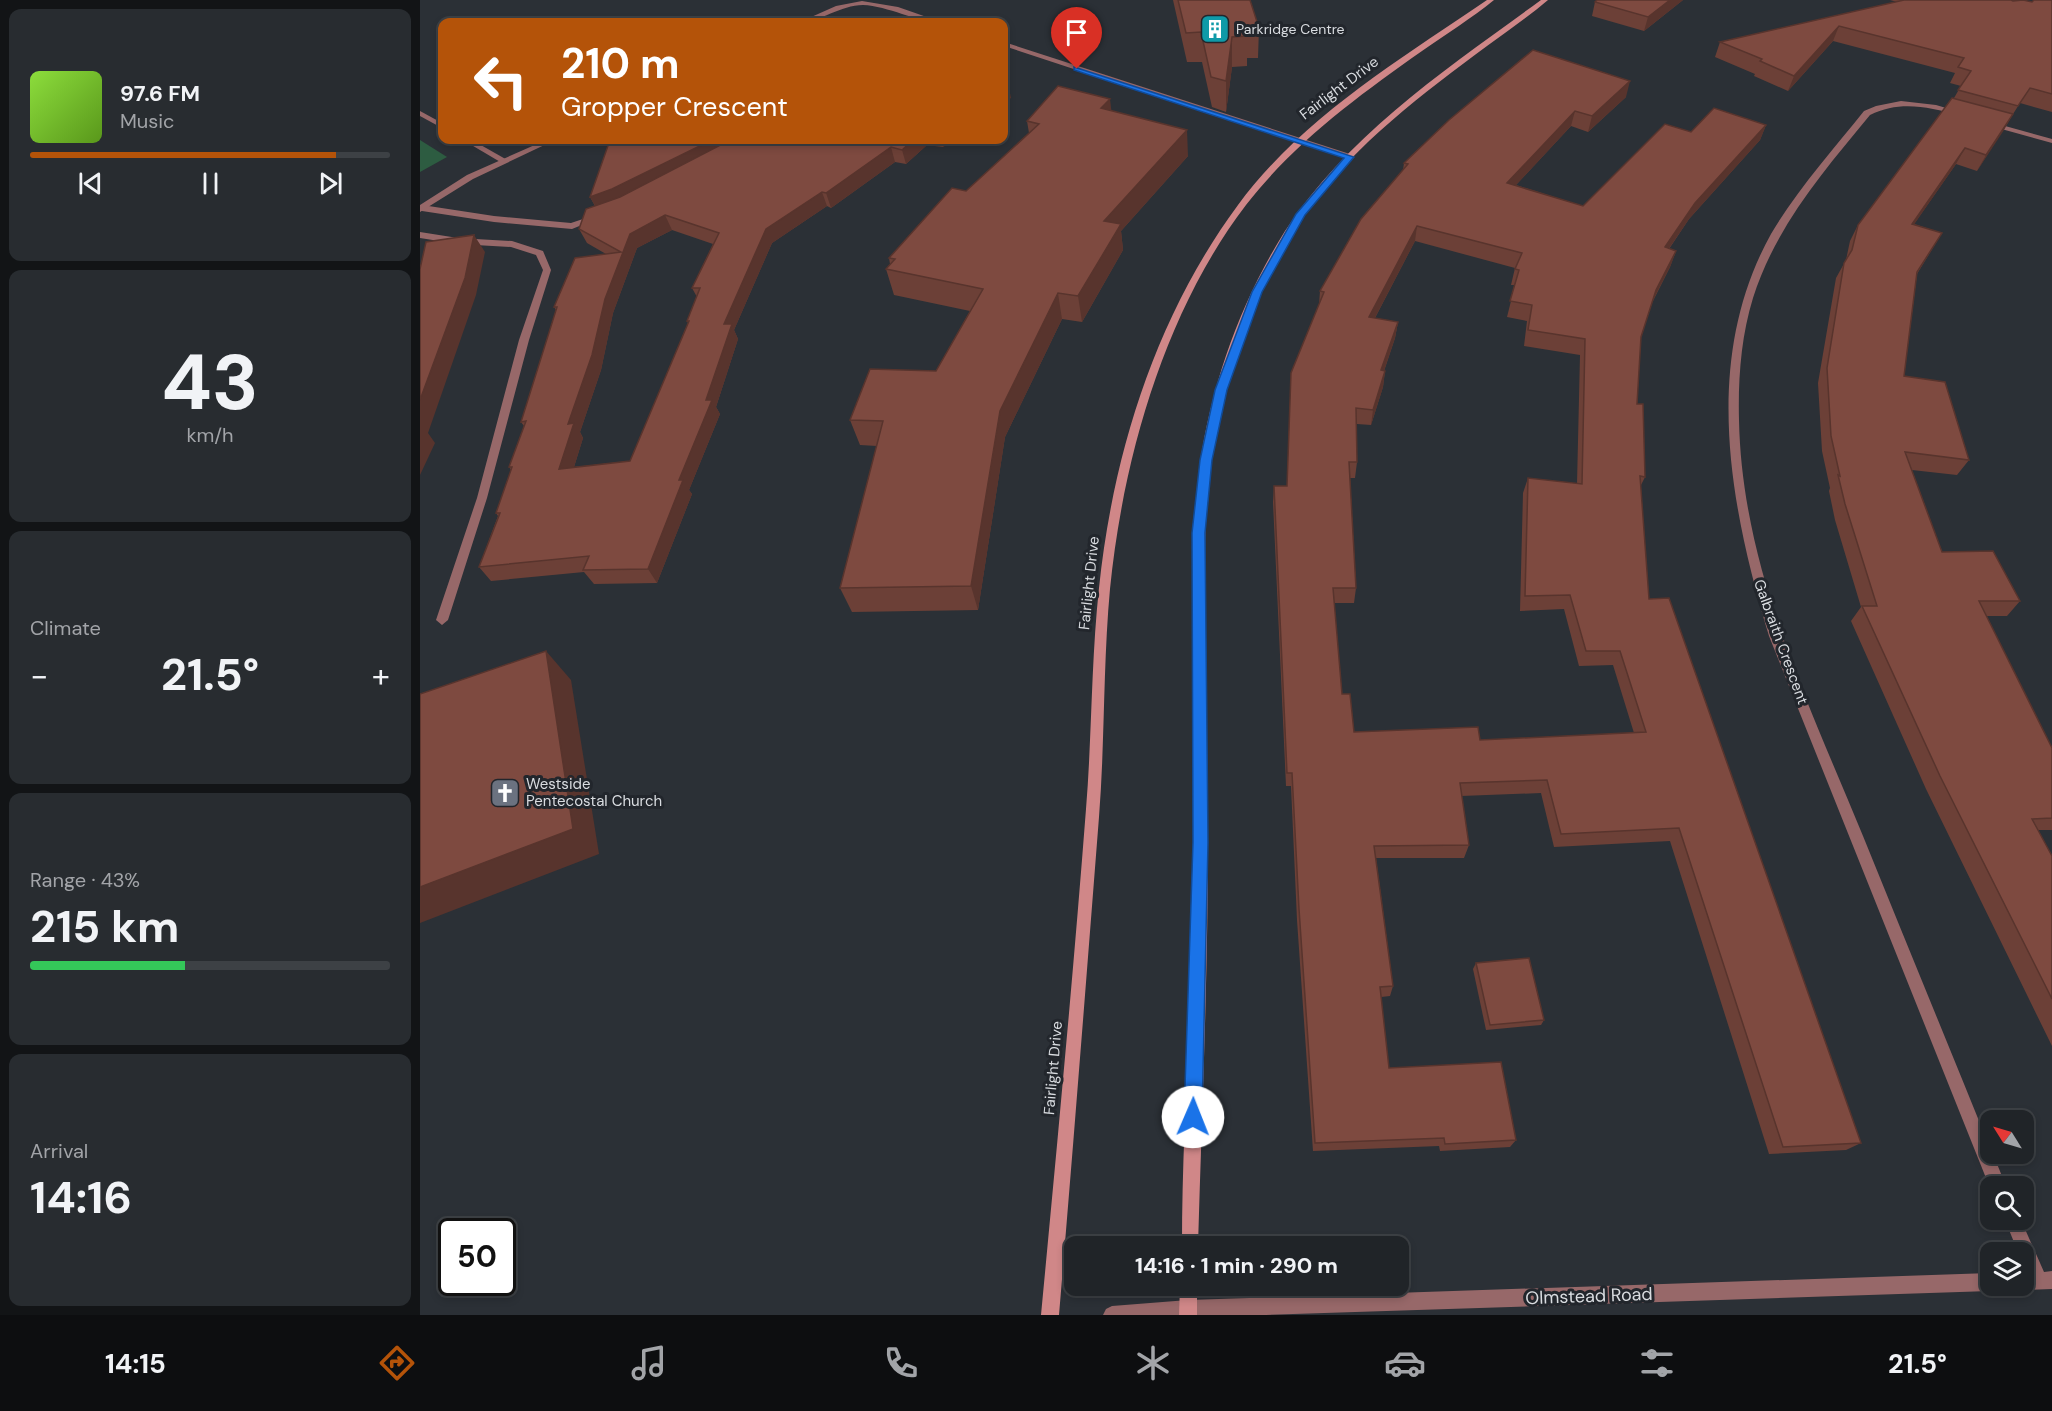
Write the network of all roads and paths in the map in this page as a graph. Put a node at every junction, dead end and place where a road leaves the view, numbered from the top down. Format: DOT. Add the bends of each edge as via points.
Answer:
graph roads {
  1 [pos="1481,0"];
  2 [pos="1491,0"];
  3 [pos="1545,0"];
  4 [pos="1473,12"];
  5 [pos="813,18"];
  6 [pos="925,18"];
  7 [pos="1008,45"];
  8 [pos="420,113"];
  9 [pos="438,124"];
  10 [pos="1299,141"];
  11 [pos="2052,141"];
  12 [pos="474,144"];
  13 [pos="542,144"];
  14 [pos="1350,157"];
  15 [pos="505,161"];
  16 [pos="421,208"];
  17 [pos="603,215"];
  18 [pos="420,235"];
  19 [pos="442,620"];
  20 [pos="1994,1176"];
  21 [pos="2017,1230"];
  22 [pos="1190,1236"];
  23 [pos="2038,1281"];
  24 [pos="1980,1282"];
  25 [pos="1189,1296"];
  26 [pos="1188,1312"];
  27 [pos="1050,1315"];
  28 [pos="1112,1315"];
  1 -- 4 [label="main road"];
  2 -- 4 [label="main road, Fairlight Drive"];
  3 -- 14 [label="main road" via="1430,88"];
  4 -- 10 [label="main road, Fairlight Drive"];
  5 -- 6 [label="street" via="852,3 869,3"];
  7 -- 10 [label="street"];
  8 -- 9 [label="street"];
  10 -- 14 [label="street"];
  10 -- 27 [label="main road, Fairlight Drive" via="1241,207 1185,298 1155,366 1118,501 1108,562 1096,771"];
  11 -- 20 [label="street, Galbraith Crescent" via="1918,104 1896,102 1867,113 1794,207 1766,253 1743,318 1733,385 1737,472 1745,529 1775,636"];
  12 -- 15 [label="street"];
  13 -- 15 [label="street"];
  14 -- 22 [label="main road" via="1292,227 1257,292 1221,390 1206,460 1199,533 1201,842"];
  15 -- 16 [label="street" via="470,177"];
  16 -- 17 [label="street" via="572,226"];
  18 -- 19 [label="street" via="512,244 540,254 547,270 482,498"];
  21 -- 23 [label="street"];
  24 -- 26 [label="street, Olmstead Road"];
  25 -- 26 [label="main road"];
  26 -- 28 [label="street, Olmstead Road"];
}
